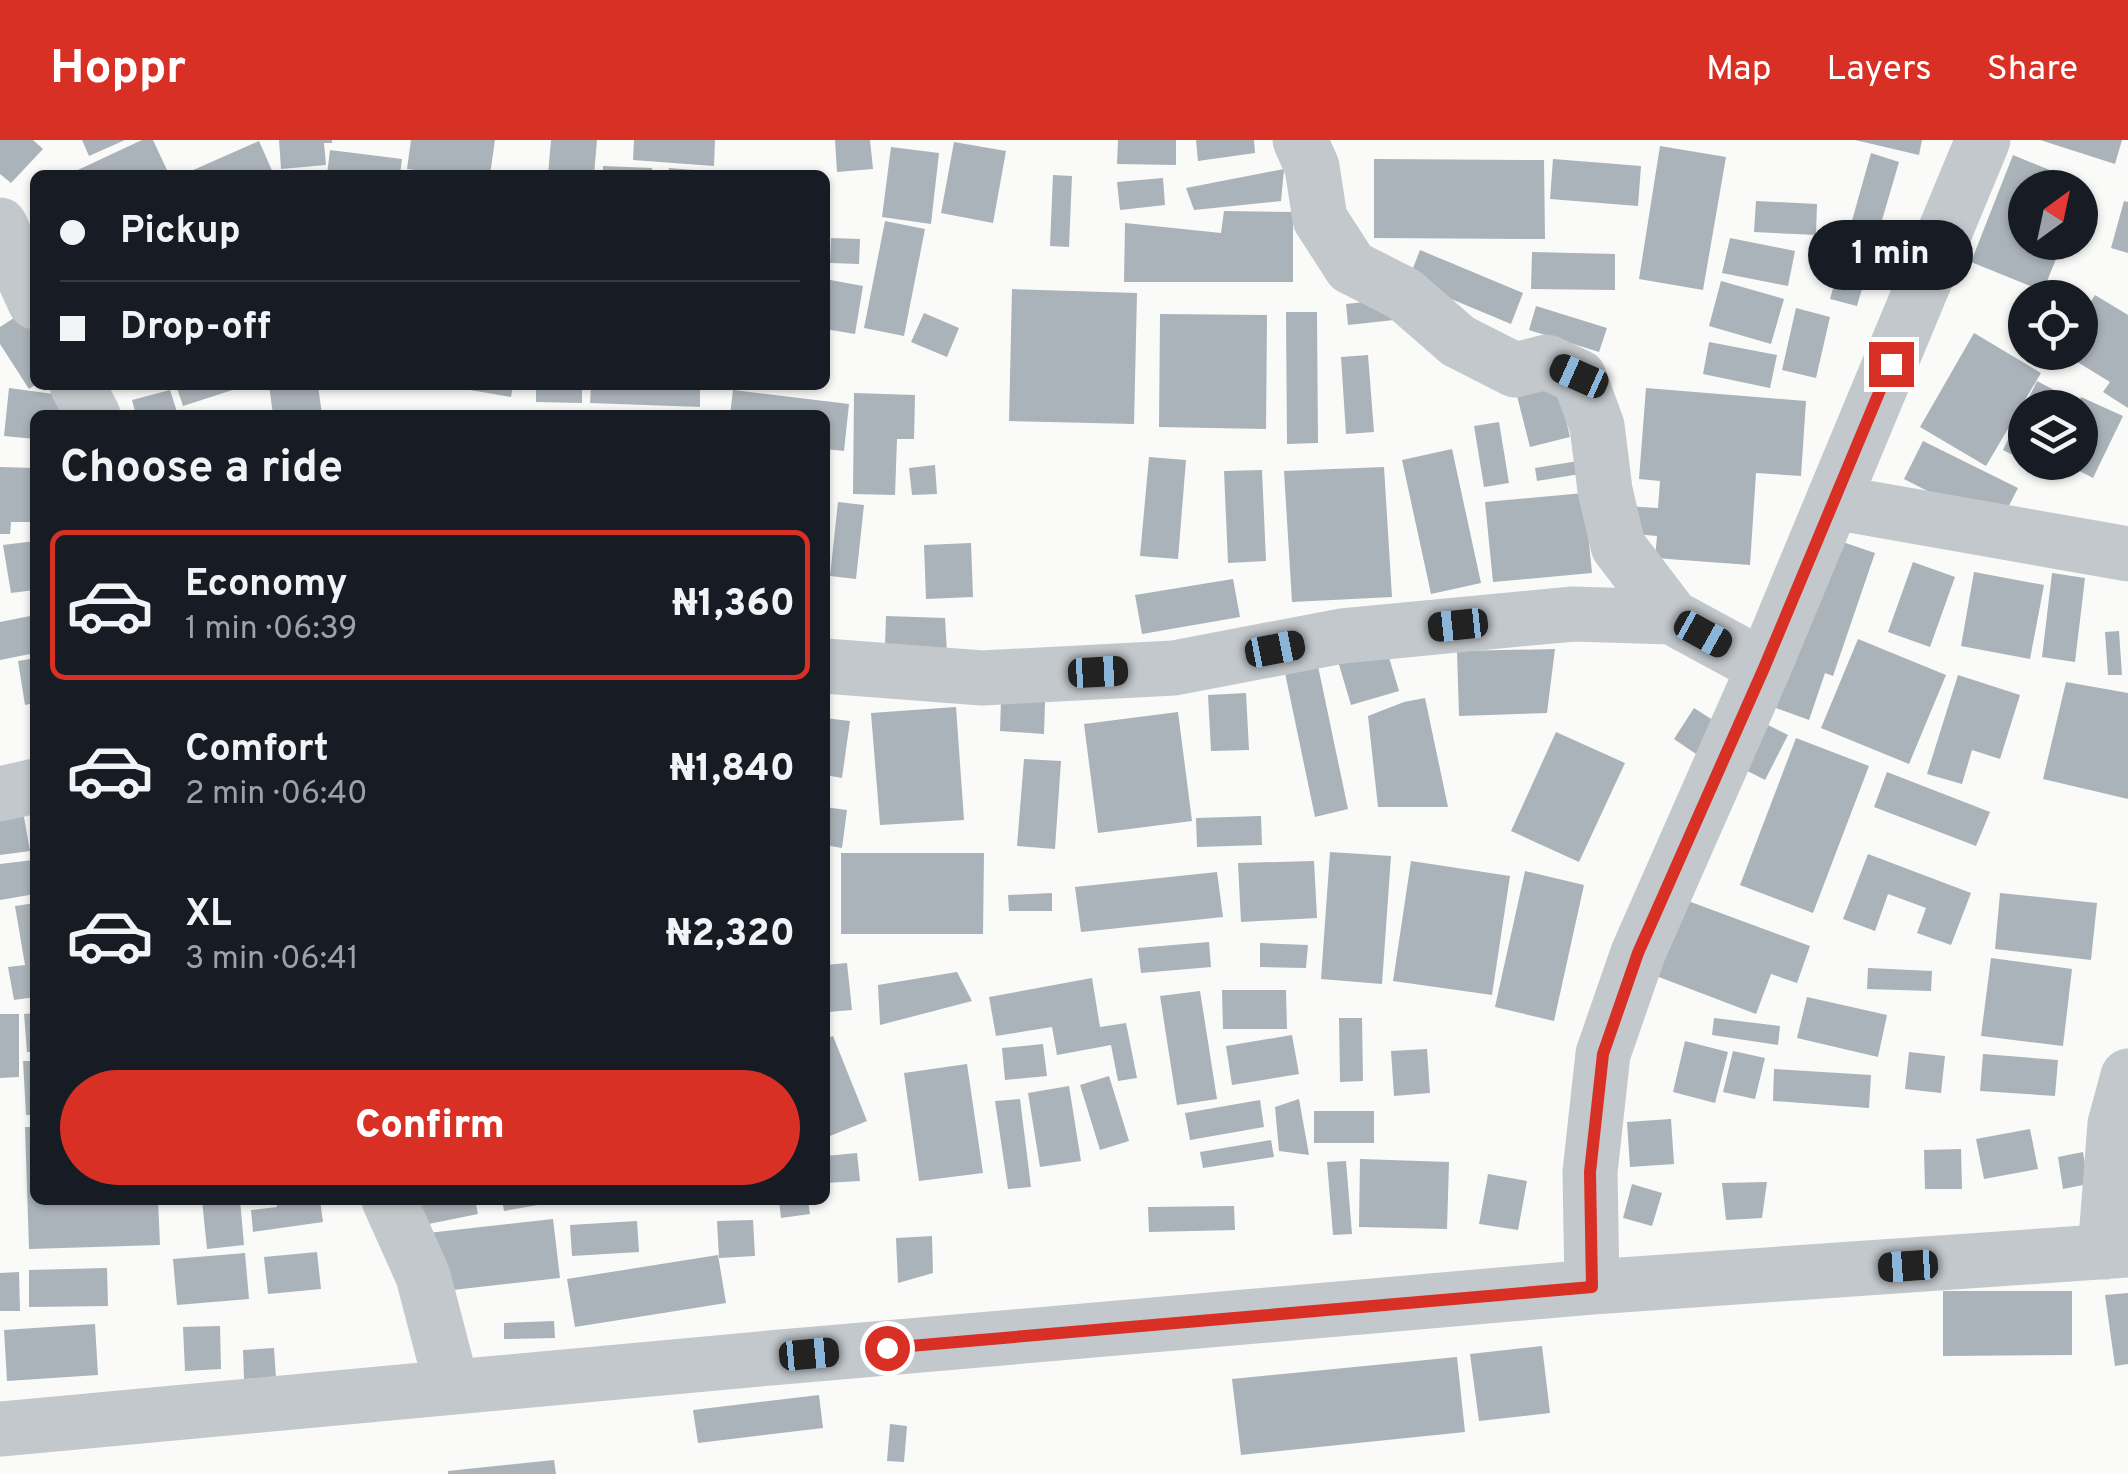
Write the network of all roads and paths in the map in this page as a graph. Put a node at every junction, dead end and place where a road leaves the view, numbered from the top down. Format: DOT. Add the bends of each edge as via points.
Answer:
graph roads {
  1 [pos="1300,140"];
  2 [pos="1984,140"];
  3 [pos="0,225"];
  4 [pos="30,291"];
  5 [pos="1833,502"];
  6 [pos="2128,554"];
  7 [pos="1672,617"];
  8 [pos="830,666"];
  9 [pos="1764,668"];
  10 [pos="30,787"];
  11 [pos="0,794"];
  12 [pos="2128,1076"];
  13 [pos="391,1205"];
  14 [pos="2116,1251"];
  15 [pos="1592,1287"];
  16 [pos="452,1387"];
  17 [pos="0,1430"];
  1 -- 7 [label="street" via="1320,219 1351,267 1404,294 1458,340 1515,370 1547,362 1579,376 1597,426 1618,546"];
  2 -- 5 [label="street"];
  3 -- 4 [label="street"];
  5 -- 6 [label="street"];
  5 -- 9 [label="street"];
  7 -- 8 [label="street" via="1574,614 1342,636 1174,668 982,678"];
  7 -- 9 [label="street"];
  9 -- 15 [label="street" via="1638,953 1603,1054 1590,1172"];
  10 -- 11 [label="street"];
  12 -- 14 [label="street" via="2115,1124"];
  13 -- 16 [label="street" via="423,1276"];
  14 -- 15 [label="street"];
  15 -- 16 [label="street"];
  16 -- 17 [label="street"];
}
